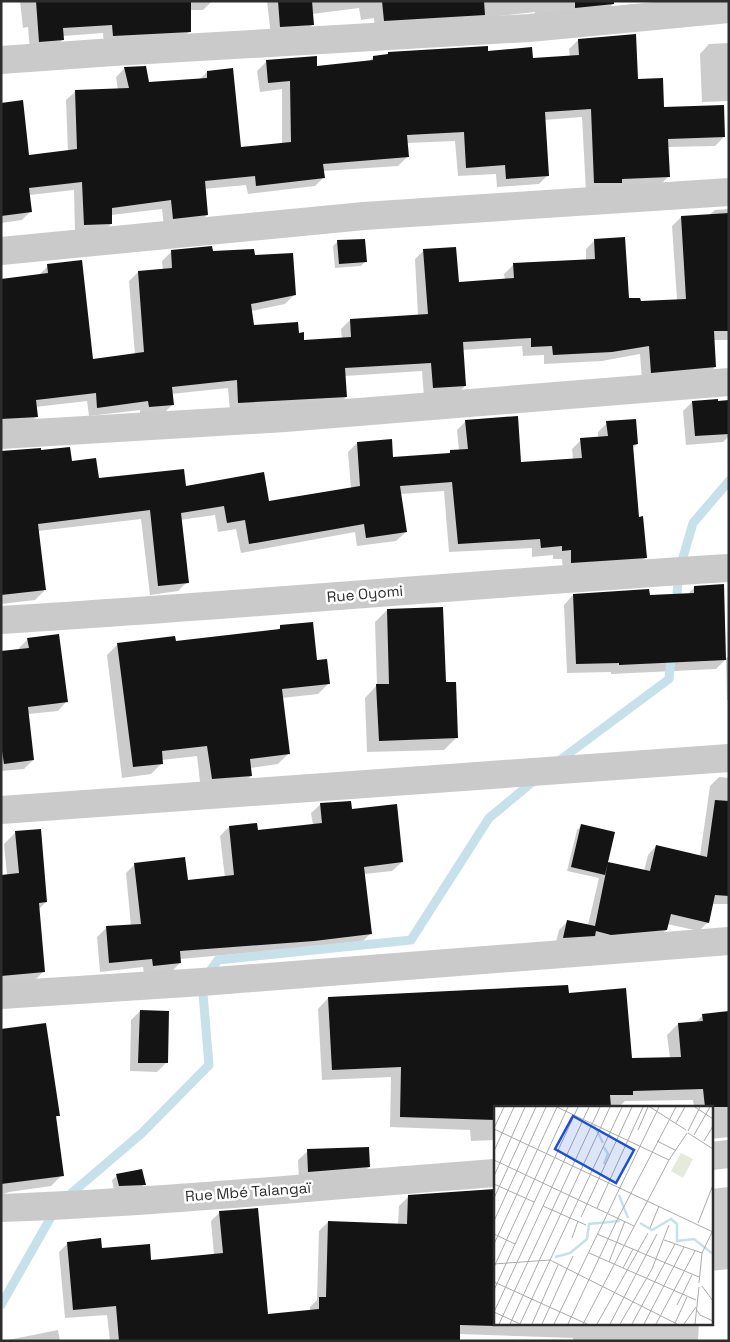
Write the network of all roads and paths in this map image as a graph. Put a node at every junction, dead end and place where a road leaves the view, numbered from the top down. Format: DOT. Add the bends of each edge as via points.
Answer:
graph roads {
  1 [pos="729,9"];
  2 [pos="1,60"];
  3 [pos="729,192"];
  4 [pos="1,251"];
  5 [pos="729,382"];
  6 [pos="1,435"];
  7 [pos="729,568"];
  8 [pos="1,620"];
  9 [pos="729,758"];
  10 [pos="1,810"];
  11 [pos="729,941"];
  12 [pos="1,995"];
  13 [pos="729,1154"];
  14 [pos="712,1156"];
  15 [pos="494,1172"];
  16 [pos="1,1208"];
  1 -- 2 [label="street" via="529,28"];
  3 -- 4 [label="street" via="364,216"];
  5 -- 6 [label="street" via="285,418"];
  7 -- 8 [label="street, Rue Oyomi"];
  9 -- 10 [label="street"];
  11 -- 12 [label="street"];
  13 -- 14 [label="street"];
  15 -- 16 [label="street, Rue Mbé Talangaï"];
}
